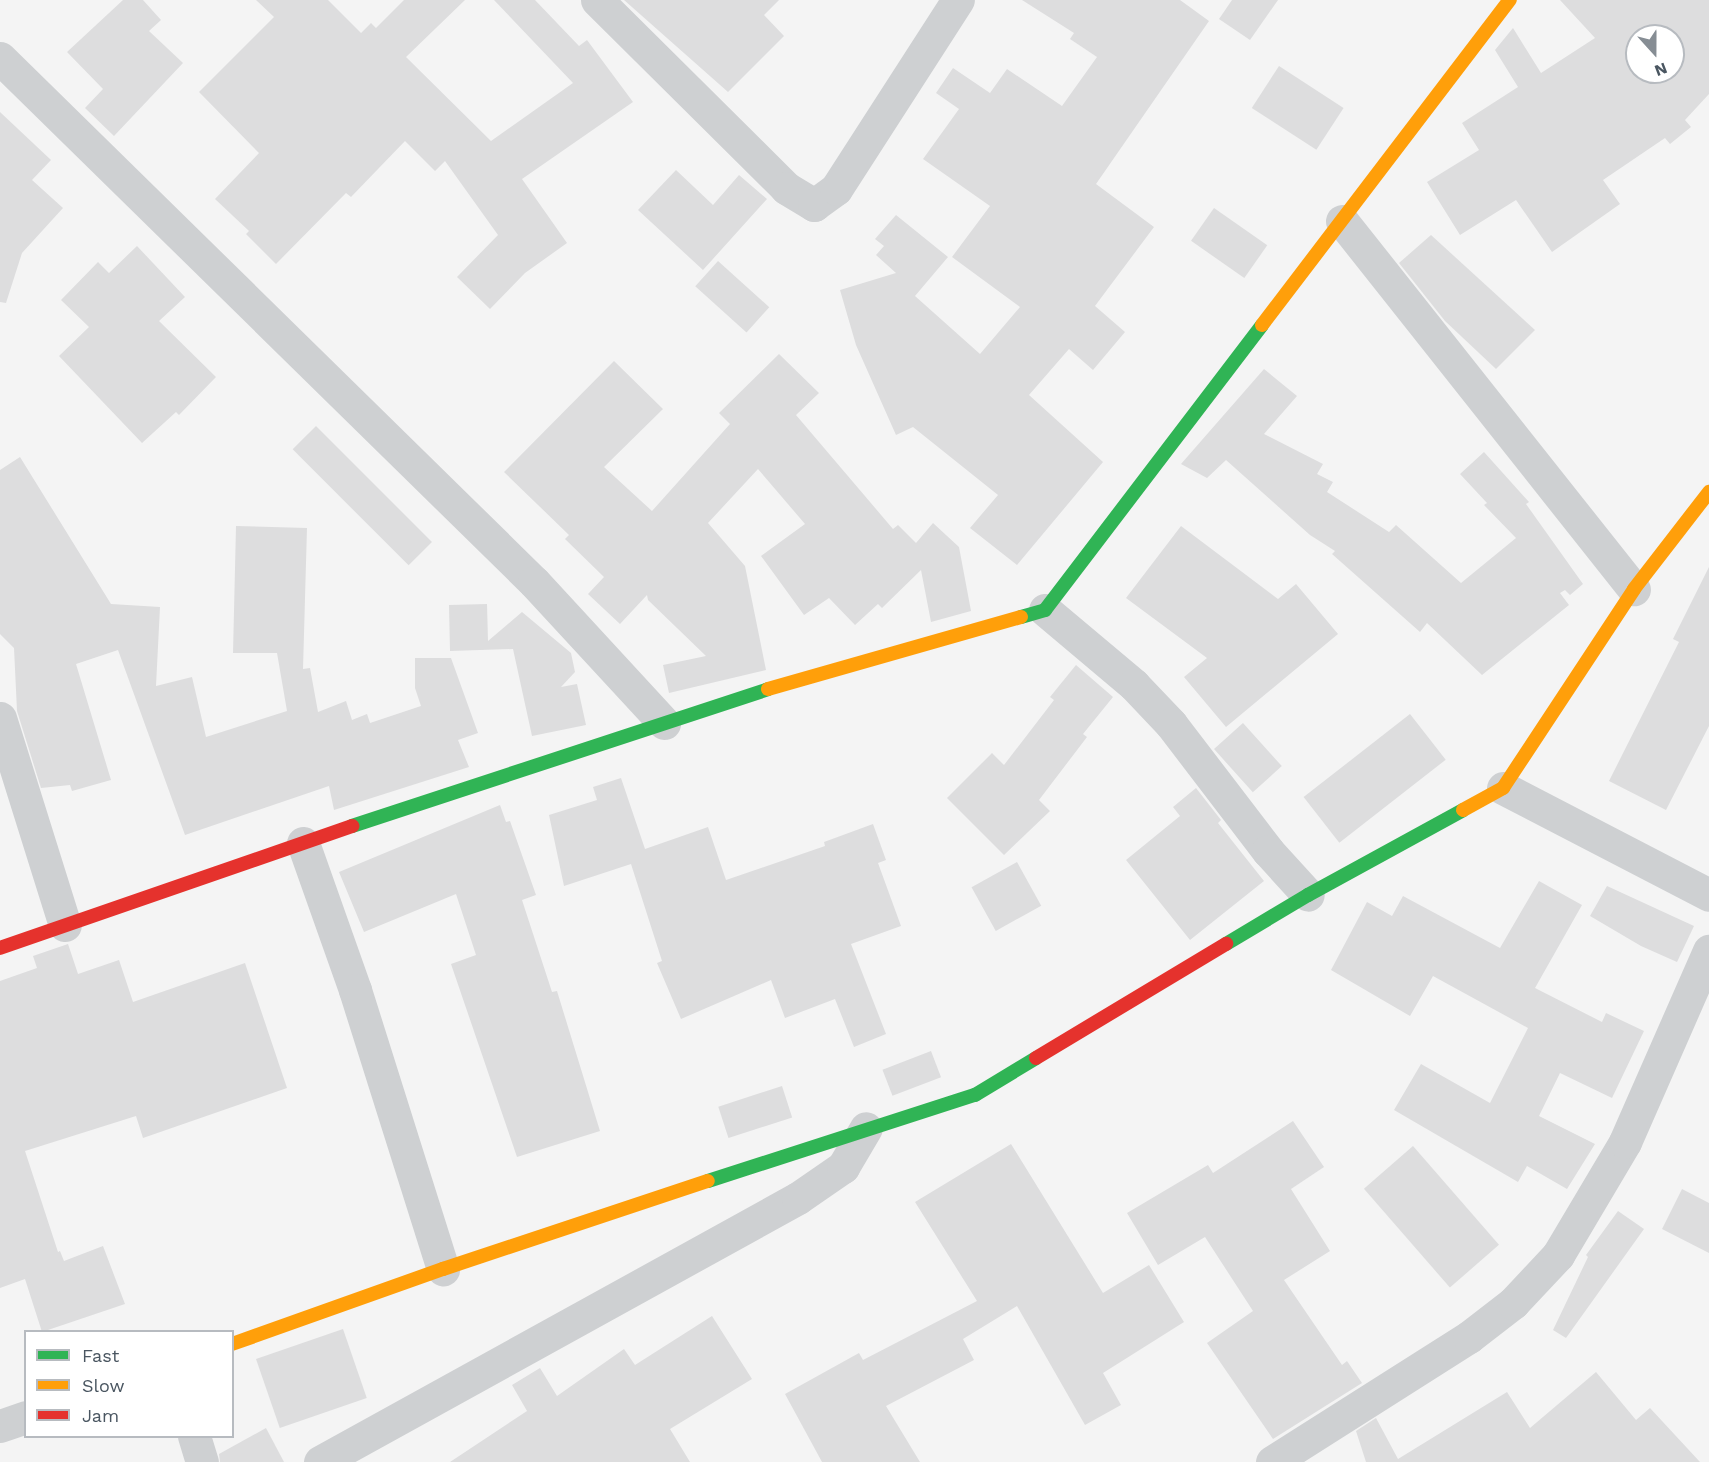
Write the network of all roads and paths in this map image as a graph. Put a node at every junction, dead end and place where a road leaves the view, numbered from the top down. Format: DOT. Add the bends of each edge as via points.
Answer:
graph roads {
  1 [pos="597,0"];
  2 [pos="958,0"];
  3 [pos="1510,0"];
  4 [pos="0,58"];
  5 [pos="1342,221"];
  6 [pos="1709,492"];
  7 [pos="1634,589"];
  8 [pos="1045,610"];
  9 [pos="0,718"];
  10 [pos="664,723"];
  11 [pos="1503,788"];
  12 [pos="303,843"];
  13 [pos="1308,895"];
  14 [pos="1709,895"];
  15 [pos="65,925"];
  16 [pos="0,948"];
  17 [pos="1709,951"];
  18 [pos="866,1128"];
  19 [pos="443,1269"];
  20 [pos="234,1343"];
  21 [pos="24,1418"];
  22 [pos="0,1425"];
  23 [pos="194,1438"];
  24 [pos="202,1462"];
  25 [pos="320,1462"];
  26 [pos="1272,1462"];
  1 -- 2 [label="street" via="786,188 814,205 836,189"];
  3 -- 5 [label="street"];
  4 -- 10 [label="street" via="534,582"];
  5 -- 7 [label="street"];
  5 -- 8 [label="street"];
  6 -- 7 [label="street"];
  7 -- 11 [label="street"];
  8 -- 10 [label="street" via="799,679"];
  8 -- 13 [label="street" via="1134,685 1171,724 1261,843"];
  9 -- 15 [label="street"];
  10 -- 12 [label="street"];
  11 -- 13 [label="street"];
  11 -- 14 [label="street"];
  12 -- 15 [label="street"];
  12 -- 19 [label="street" via="355,990"];
  13 -- 18 [label="street" via="975,1095"];
  15 -- 16 [label="street"];
  17 -- 26 [label="street" via="1625,1142 1558,1255 1514,1303 1469,1337"];
  18 -- 19 [label="street"];
  18 -- 25 [label="street" via="843,1167 798,1198"];
  19 -- 20 [label="street"];
  21 -- 22 [label="street"];
  23 -- 24 [label="street"];
}
